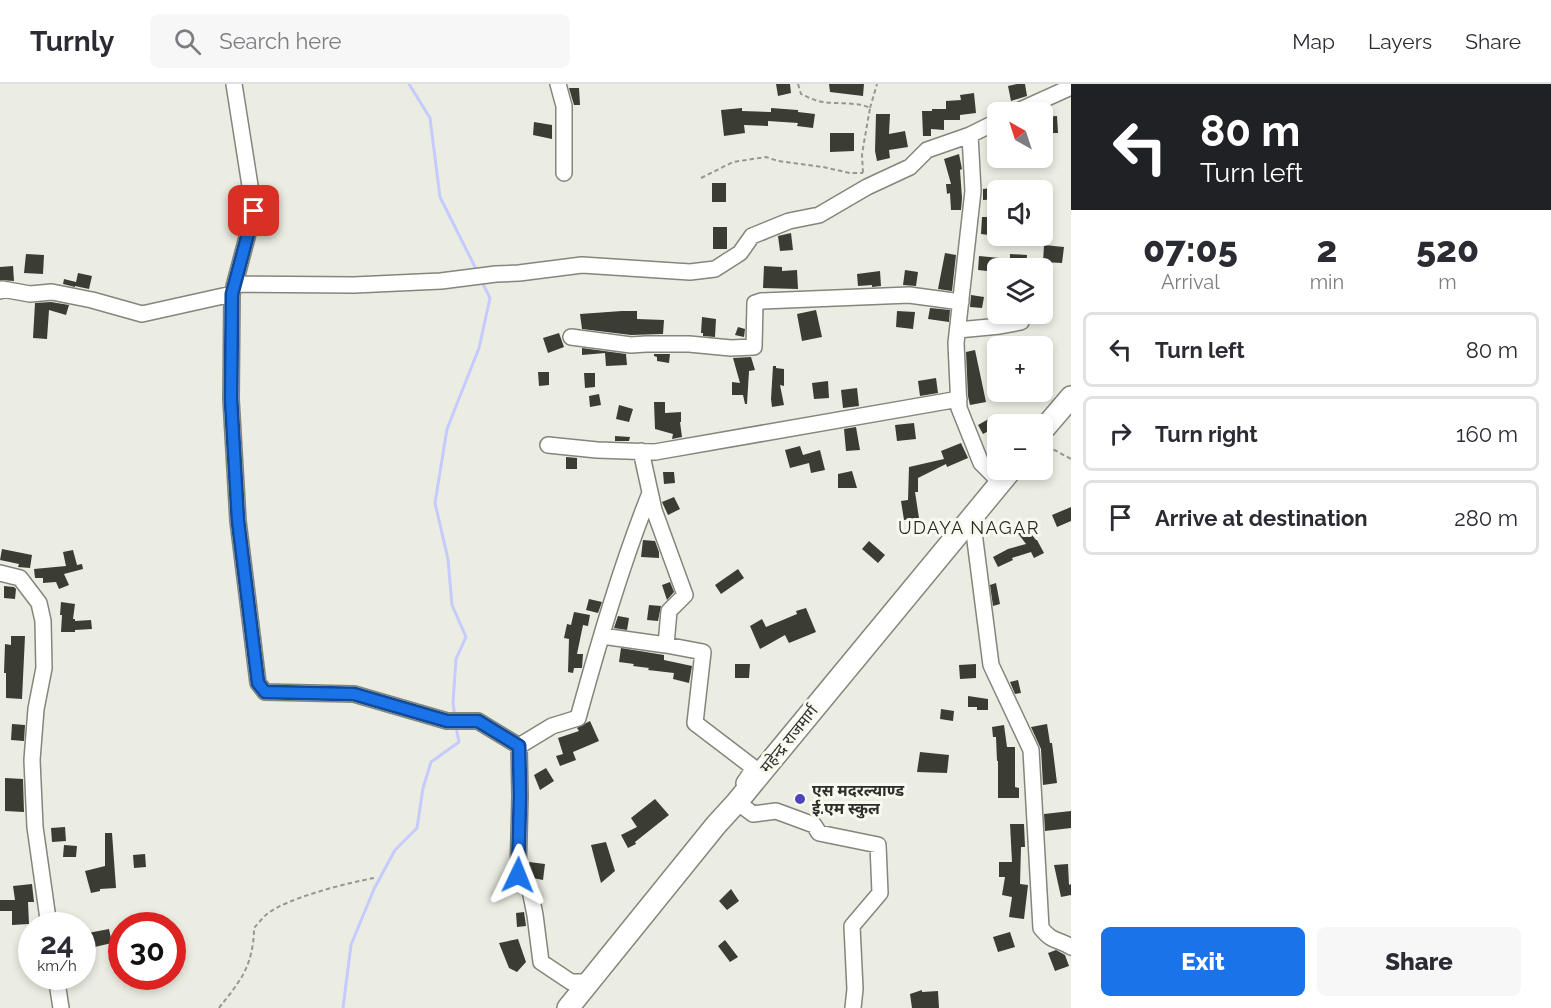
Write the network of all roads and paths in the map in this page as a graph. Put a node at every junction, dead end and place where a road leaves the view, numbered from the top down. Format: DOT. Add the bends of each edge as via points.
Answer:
graph roads {
  1 [pos="234,84"];
  2 [pos="558,84"];
  3 [pos="798,84"];
  4 [pos="876,84"];
  5 [pos="1071,87"];
  6 [pos="1038,102"];
  7 [pos="870,108"];
  8 [pos="987,126"];
  9 [pos="970,135"];
  10 [pos="564,173"];
  11 [pos="701,178"];
  12 [pos="865,180"];
  13 [pos="233,289"];
  14 [pos="0,291"];
  15 [pos="961,302"];
  16 [pos="1010,324"];
  17 [pos="958,330"];
  18 [pos="571,337"];
  19 [pos="1071,397"];
  20 [pos="959,399"];
  21 [pos="1053,418"];
  22 [pos="548,445"];
  23 [pos="1053,450"];
  24 [pos="640,451"];
  25 [pos="1071,459"];
  26 [pos="987,467"];
  27 [pos="1002,480"];
  28 [pos="650,493"];
  29 [pos="972,517"];
  30 [pos="0,573"];
  31 [pos="602,636"];
  32 [pos="666,645"];
  33 [pos="519,746"];
  34 [pos="737,802"];
  35 [pos="716,825"];
  36 [pos="374,878"];
  37 [pos="47,912"];
  38 [pos="1071,947"];
  39 [pos="589,982"];
  40 [pos="58,990"];
  41 [pos="61,1008"];
  42 [pos="219,1008"];
  43 [pos="568,1008"];
  44 [pos="853,1008"];
  1 -- 13 [label="street" via="254,211"];
  2 -- 10 [label="street" via="564,106"];
  3 -- 7 [label="path" via="801,94 820,102 864,104"];
  4 -- 7 [label="path"];
  5 -- 6 [label="street"];
  7 -- 12 [label="path" via="862,154"];
  8 -- 9 [label="street"];
  9 -- 12 [label="street" via="927,150 910,167"];
  9 -- 15 [label="street" via="973,191"];
  11 -- 12 [label="path" via="733,162 766,157 850,173"];
  12 -- 13 [label="street" via="819,215 789,221 752,236 740,253 715,268 690,272 582,265 441,281"];
  13 -- 14 [label="street" via="142,314 52,292"];
  13 -- 33 [label="street" via="231,399 238,521 258,683 265,692 354,694 447,721 478,721"];
  15 -- 17 [label="street"];
  15 -- 18 [label="street" via="909,295 761,301 755,303 754,347 631,345"];
  16 -- 17 [label="street"];
  17 -- 20 [label="street"];
  19 -- 21 [label="highway"];
  20 -- 24 [label="street" via="655,452"];
  20 -- 26 [label="street" via="981,464"];
  22 -- 24 [label="street"];
  23 -- 25 [label="path"];
  24 -- 28 [label="street"];
  27 -- 29 [label="highway, महेन्द्र राजमार्ग"];
  28 -- 31 [label="street"];
  28 -- 32 [label="street" via="685,595 669,611"];
  29 -- 34 [label="highway, महेन्द्र राजमार्ग"];
  29 -- 38 [label="street" via="991,664 1031,750 1041,928 1049,938"];
  30 -- 37 [label="street" via="20,578 39,603 42,621 44,668 32,760 35,826"];
  31 -- 32 [label="street"];
  31 -- 33 [label="street" via="578,718 552,726"];
  32 -- 35 [label="street" via="703,652 695,723 754,768"];
  33 -- 39 [label="street" via="518,875 530,890 541,962 571,982"];
  34 -- 35 [label="highway, महेन्द्र राजमार्ग"];
  34 -- 44 [label="street" via="753,814 776,811 814,825 819,833 878,844 880,893 852,926"];
  35 -- 39 [label="highway, महेन्द्र राजमार्ग"];
  36 -- 42 [label="path" via="292,902 267,914 254,928 251,956 238,984"];
  39 -- 43 [label="highway, महेन्द्र राजमार्ग"];
  40 -- 41 [label="street"];
}
